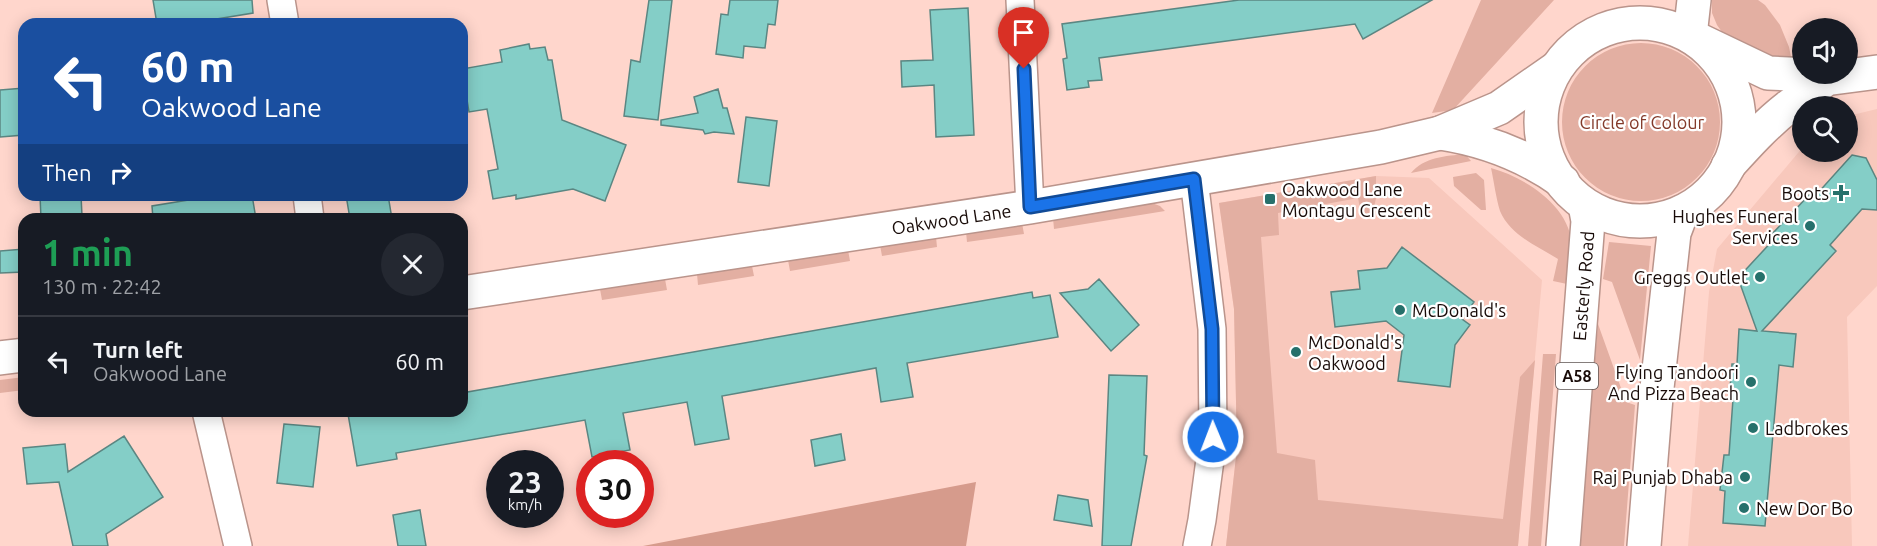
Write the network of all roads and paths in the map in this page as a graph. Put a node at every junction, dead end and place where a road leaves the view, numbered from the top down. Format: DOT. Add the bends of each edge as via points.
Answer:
graph roads {
  1 [pos="281,0"];
  2 [pos="1020,0"];
  3 [pos="1694,0"];
  4 [pos="1606,15"];
  5 [pos="284,18"];
  6 [pos="1694,38"];
  7 [pos="1555,69"];
  8 [pos="1877,72"];
  9 [pos="1792,75"];
  10 [pos="1858,75"];
  11 [pos="1820,84"];
  12 [pos="1440,133"];
  13 [pos="1728,166"];
  14 [pos="1194,179"];
  15 [pos="1574,194"];
  16 [pos="1030,207"];
  17 [pos="1682,212"];
  18 [pos="468,292"];
  19 [pos="18,356"];
  20 [pos="0,358"];
  21 [pos="207,417"];
  22 [pos="237,546"];
  23 [pos="1197,546"];
  24 [pos="1563,546"];
  25 [pos="1644,546"];
  1 -- 5 [label="street"];
  2 -- 16 [label="street"];
  3 -- 6 [label="street"];
  4 -- 6 [label="street, Easterly Road / A58" via="1622,23 1669,26"];
  4 -- 7 [label="street, Easterly Road / A58"];
  6 -- 9 [label="street" via="1768,74"];
  6 -- 13 [label="street, Easterly Road / A58" via="1722,64 1731,82 1741,129"];
  7 -- 12 [label="street, Oakwood Lane" via="1499,108"];
  7 -- 15 [label="street, Easterly Road / A58" via="1542,106 1540,127 1546,155"];
  8 -- 10 [label="street"];
  11 -- 13 [label="street" via="1768,124"];
  12 -- 14 [label="street, Oakwood Lane"];
  12 -- 15 [label="street, Oakwood Lane" via="1508,150 1537,165"];
  13 -- 17 [label="street, Easterly Road / A58" via="1703,199"];
  14 -- 16 [label="street, Oakwood Lane"];
  14 -- 23 [label="street" via="1212,329 1213,413"];
  15 -- 17 [label="street, Easterly Road / A58" via="1605,215 1651,221"];
  15 -- 24 [label="street, Easterly Road / A58" via="1588,221"];
  16 -- 18 [label="street, Oakwood Lane"];
  17 -- 25 [label="street" via="1674,233"];
  19 -- 20 [label="street"];
  21 -- 22 [label="street"];
}
